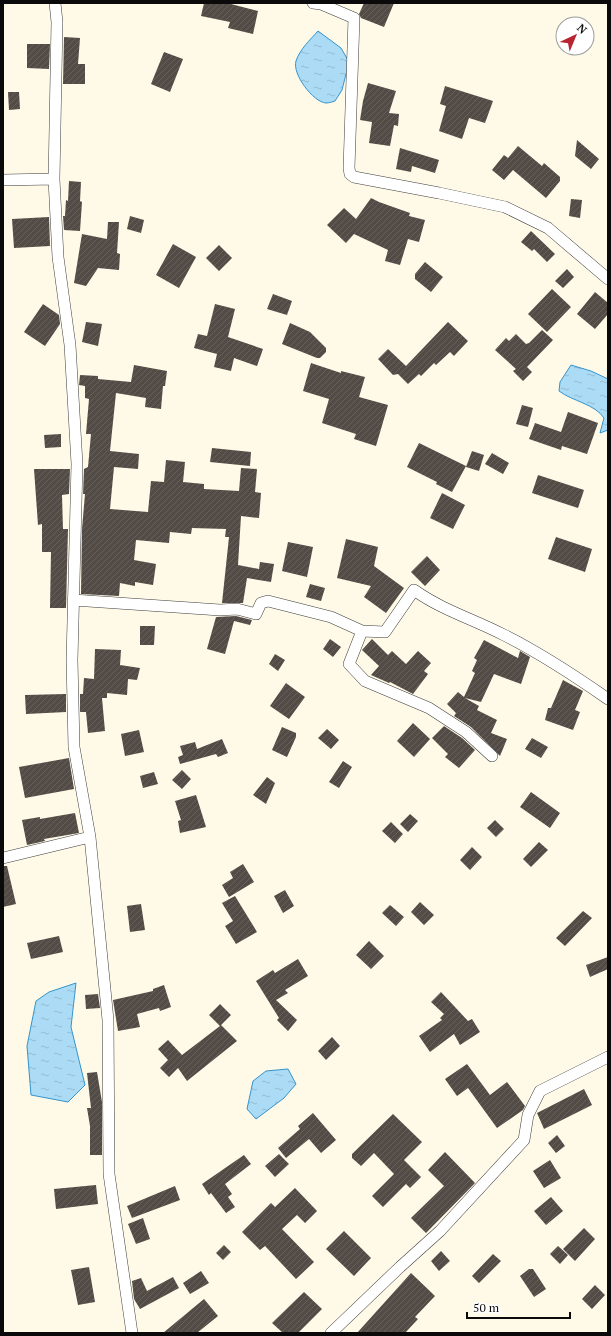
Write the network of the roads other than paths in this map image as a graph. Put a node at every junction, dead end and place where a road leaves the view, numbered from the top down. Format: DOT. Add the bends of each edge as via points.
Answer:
graph roads {
  1 [pos="55,3"];
  2 [pos="313,3"];
  3 [pos="54,179"];
  4 [pos="3,180"];
  5 [pos="608,279"];
  6 [pos="73,600"];
  7 [pos="362,631"];
  8 [pos="608,699"];
  9 [pos="492,756"];
  10 [pos="90,837"];
  11 [pos="3,858"];
  12 [pos="608,1057"];
  13 [pos="132,1333"];
  14 [pos="331,1333"];
  1 -- 3 [label="street" via="57,22"];
  2 -- 5 [label="street" via="354,18 350,174 354,177 505,208 548,228"];
  3 -- 4 [label="street"];
  3 -- 6 [label="street" via="58,257 70,345 77,464"];
  6 -- 7 [label="street" via="237,609 256,614 262,603 268,601 331,616"];
  6 -- 10 [label="street" via="74,747"];
  7 -- 8 [label="street" via="385,632 414,590 431,603 504,635 577,677"];
  7 -- 9 [label="street" via="349,664 365,681 429,708 466,732"];
  10 -- 11 [label="street"];
  10 -- 13 [label="street" via="108,1020 109,1174"];
  12 -- 14 [label="street" via="540,1091 528,1115 524,1140 440,1231"];
}
